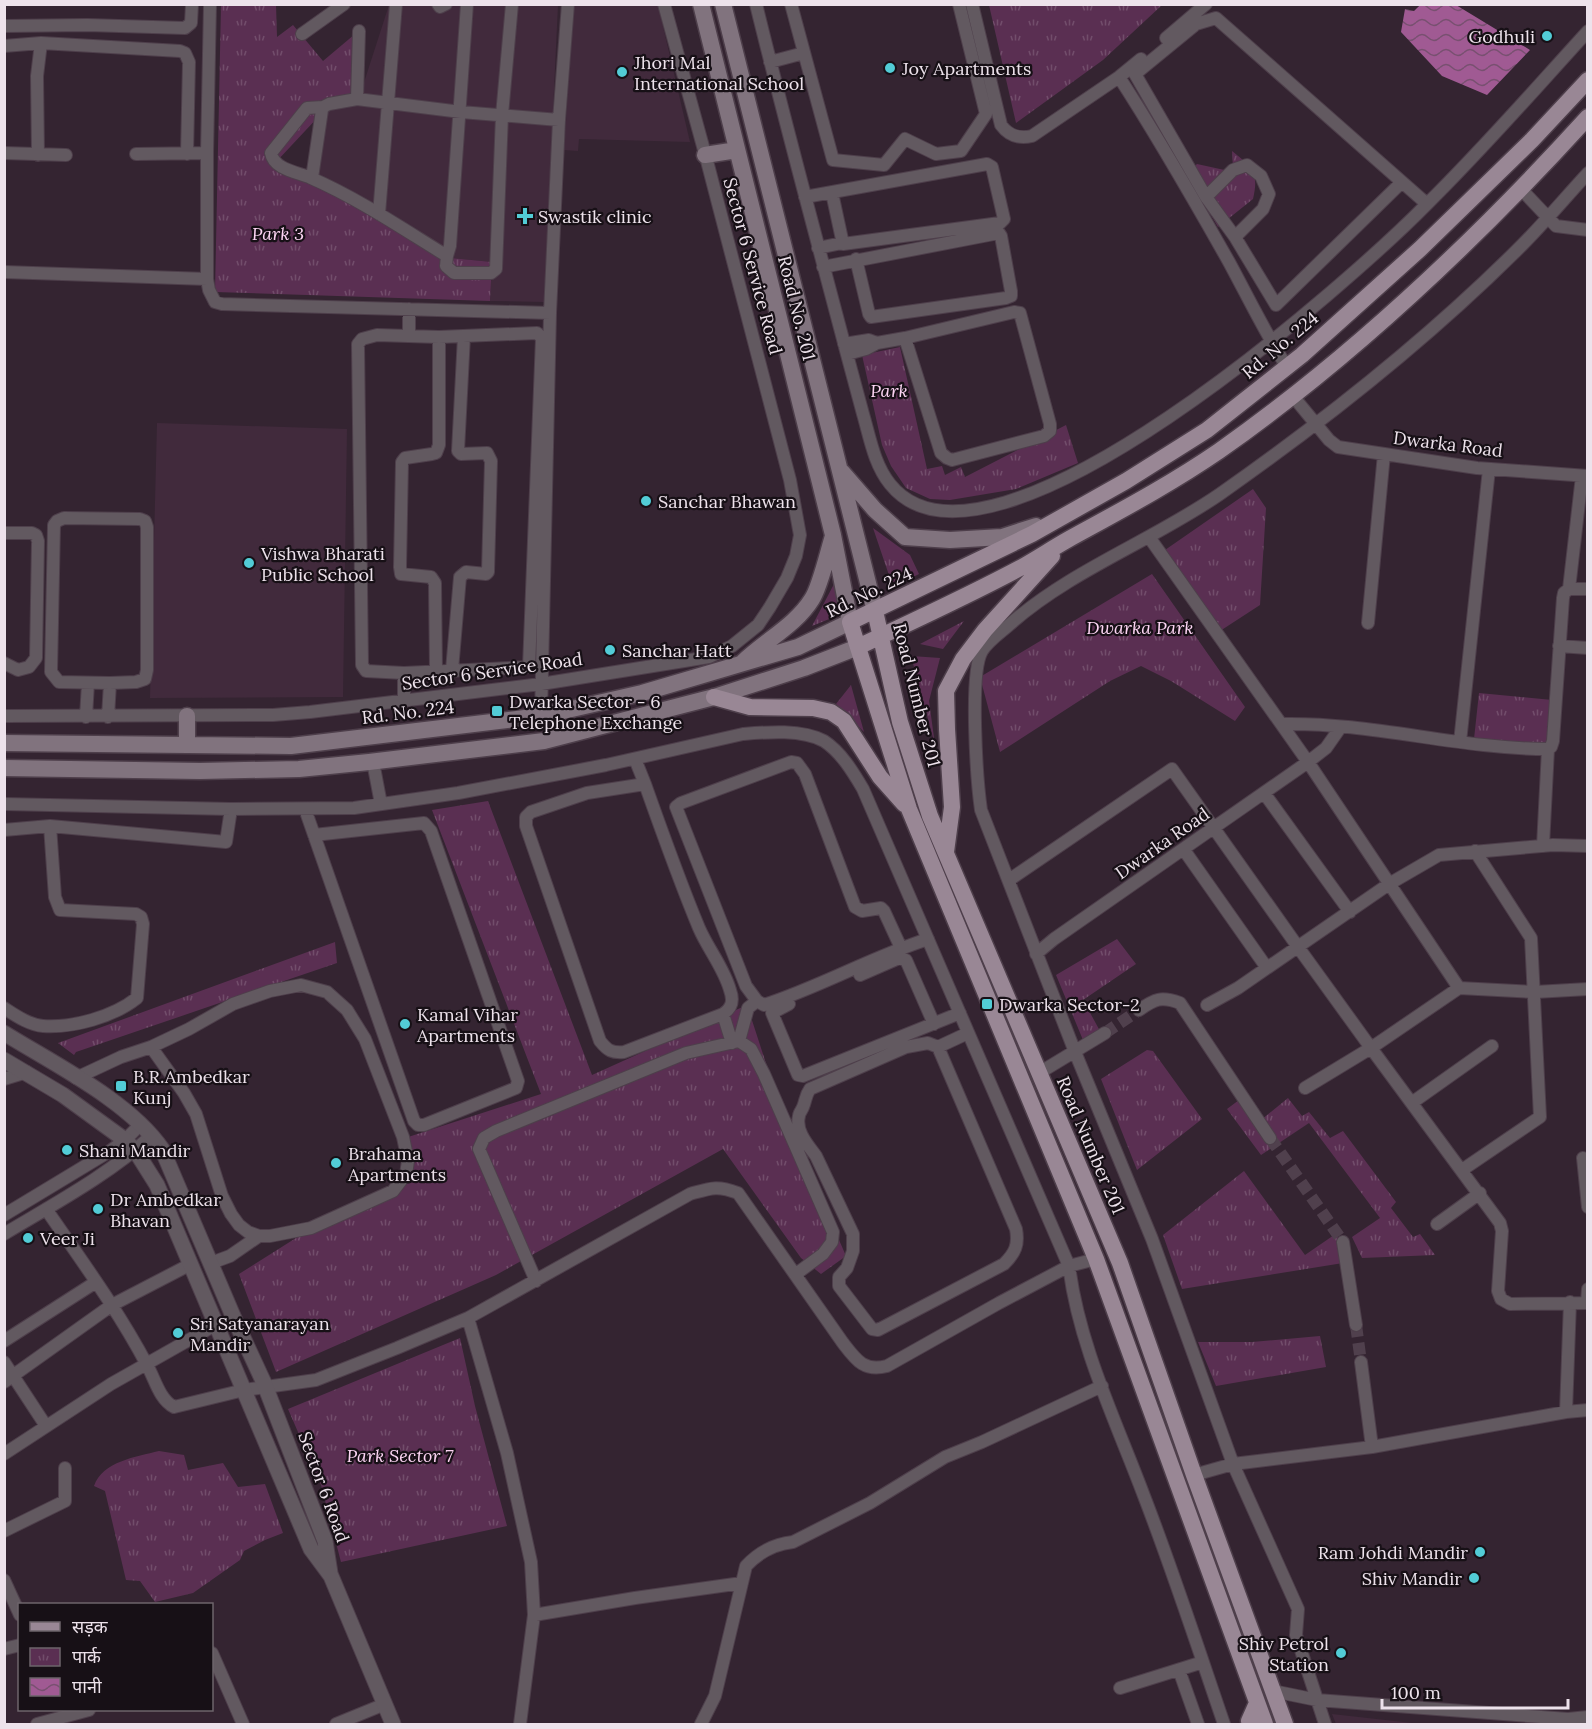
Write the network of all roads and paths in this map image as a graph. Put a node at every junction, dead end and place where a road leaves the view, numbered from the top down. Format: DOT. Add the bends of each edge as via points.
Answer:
graph roads {
  1 [pos="192,4"];
  2 [pos="210,4"];
  3 [pos="344,4"];
  4 [pos="396,4"];
  5 [pos="438,4"];
  6 [pos="446,4"];
  7 [pos="467,4"];
  8 [pos="512,4"];
  9 [pos="568,4"];
  10 [pos="664,4"];
  11 [pos="701,4"];
  12 [pos="723,4"];
  13 [pos="756,4"];
  14 [pos="791,4"];
  15 [pos="1206,4"];
  16 [pos="973,8"];
  17 [pos="960,9"];
  18 [pos="4,26"];
  19 [pos="359,31"];
  20 [pos="1587,31"];
  21 [pos="302,34"];
  22 [pos="41,43"];
  23 [pos="4,46"];
  24 [pos="804,53"];
  25 [pos="770,62"];
  26 [pos="1119,77"];
  27 [pos="1587,80"];
  28 [pos="357,99"];
  29 [pos="388,102"];
  30 [pos="323,107"];
  31 [pos="461,112"];
  32 [pos="502,115"];
  33 [pos="1587,117"];
  34 [pos="559,120"];
  35 [pos="737,150"];
  36 [pos="4,153"];
  37 [pos="187,153"];
  38 [pos="207,153"];
  39 [pos="136,154"];
  40 [pos="38,155"];
  41 [pos="66,155"];
  42 [pos="705,155"];
  43 [pos="1587,174"];
  44 [pos="312,178"];
  45 [pos="1402,182"];
  46 [pos="1520,188"];
  47 [pos="832,193"];
  48 [pos="805,197"];
  49 [pos="1206,197"];
  50 [pos="1427,204"];
  51 [pos="379,214"];
  52 [pos="1547,217"];
  53 [pos="1587,230"];
  54 [pos="1236,237"];
  55 [pos="842,243"];
  56 [pos="818,248"];
  57 [pos="447,256"];
  58 [pos="856,259"];
  59 [pos="823,267"];
  60 [pos="4,272"];
  61 [pos="207,279"];
  62 [pos="409,309"];
  63 [pos="495,311"];
  64 [pos="550,313"];
  65 [pos="495,335"];
  66 [pos="409,336"];
  67 [pos="464,336"];
  68 [pos="439,337"];
  69 [pos="905,338"];
  70 [pos="1271,341"];
  71 [pos="846,349"];
  72 [pos="1287,367"];
  73 [pos="1292,395"];
  74 [pos="1316,424"];
  75 [pos="1384,454"];
  76 [pos="1489,468"];
  77 [pos="840,469"];
  78 [pos="1585,476"];
  79 [pos="1055,520"];
  80 [pos="4,533"];
  81 [pos="833,535"];
  82 [pos="1149,537"];
  83 [pos="1067,540"];
  84 [pos="1569,589"];
  85 [pos="1587,589"];
  86 [pos="875,611"];
  87 [pos="850,622"];
  88 [pos="1368,623"];
  89 [pos="882,635"];
  90 [pos="1559,646"];
  91 [pos="858,647"];
  92 [pos="1587,648"];
  93 [pos="4,663"];
  94 [pos="740,664"];
  95 [pos="452,670"];
  96 [pos="489,670"];
  97 [pos="436,671"];
  98 [pos="404,673"];
  99 [pos="88,683"];
  100 [pos="110,683"];
  101 [pos="541,684"];
  102 [pos="491,690"];
  103 [pos="714,697"];
  104 [pos="404,701"];
  105 [pos="4,716"];
  106 [pos="187,716"];
  107 [pos="541,716"];
  108 [pos="86,717"];
  109 [pos="108,717"];
  110 [pos="1282,724"];
  111 [pos="1340,728"];
  112 [pos="1460,742"];
  113 [pos="4,743"];
  114 [pos="187,745"];
  115 [pos="1548,749"];
  116 [pos="635,759"];
  117 [pos="373,762"];
  118 [pos="1308,762"];
  119 [pos="4,768"];
  120 [pos="645,784"];
  121 [pos="1264,793"];
  122 [pos="4,804"];
  123 [pos="381,804"];
  124 [pos="231,809"];
  125 [pos="305,809"];
  126 [pos="909,809"];
  127 [pos="50,826"];
  128 [pos="1215,828"];
  129 [pos="4,830"];
  130 [pos="314,835"];
  131 [pos="1543,846"];
  132 [pos="1587,846"];
  133 [pos="1184,850"];
  134 [pos="1475,851"];
  135 [pos="946,854"];
  136 [pos="1009,880"];
  137 [pos="1389,884"];
  138 [pos="1350,912"];
  139 [pos="927,939"];
  140 [pos="1298,947"];
  141 [pos="901,948"];
  142 [pos="1036,954"];
  143 [pos="1267,968"];
  144 [pos="1459,988"];
  145 [pos="1587,989"];
  146 [pos="1535,992"];
  147 [pos="757,1001"];
  148 [pos="1208,1005"];
  149 [pos="4,1008"];
  150 [pos="1139,1010"];
  151 [pos="960,1013"];
  152 [pos="723,1014"];
  153 [pos="934,1023"];
  154 [pos="4,1033"];
  155 [pos="968,1033"];
  156 [pos="1105,1033"];
  157 [pos="735,1042"];
  158 [pos="1492,1046"];
  159 [pos="151,1047"];
  160 [pos="938,1047"];
  161 [pos="1371,1048"];
  162 [pos="1075,1052"];
  163 [pos="4,1060"];
  164 [pos="27,1072"];
  165 [pos="1039,1073"];
  166 [pos="76,1078"];
  167 [pos="4,1079"];
  168 [pos="1305,1088"];
  169 [pos="1413,1102"];
  170 [pos="141,1124"];
  171 [pos="152,1135"];
  172 [pos="1270,1138"];
  173 [pos="130,1145"];
  174 [pos="1583,1158"];
  175 [pos="1462,1170"];
  176 [pos="1479,1193"];
  177 [pos="1587,1207"];
  178 [pos="46,1209"];
  179 [pos="4,1215"];
  180 [pos="1437,1224"];
  181 [pos="849,1226"];
  182 [pos="833,1232"];
  183 [pos="4,1234"];
  184 [pos="259,1236"];
  185 [pos="1343,1242"];
  186 [pos="1096,1259"];
  187 [pos="211,1263"];
  188 [pos="190,1264"];
  189 [pos="1069,1266"];
  190 [pos="796,1274"];
  191 [pos="536,1281"];
  192 [pos="96,1282"];
  193 [pos="1587,1288"];
  194 [pos="1570,1302"];
  195 [pos="1587,1302"];
  196 [pos="112,1305"];
  197 [pos="468,1318"];
  198 [pos="217,1324"];
  199 [pos="1356,1325"];
  200 [pos="4,1341"];
  201 [pos="4,1362"];
  202 [pos="1361,1362"];
  203 [pos="147,1365"];
  204 [pos="9,1378"];
  205 [pos="1102,1386"];
  206 [pos="266,1389"];
  207 [pos="244,1390"];
  208 [pos="1587,1410"];
  209 [pos="1566,1412"];
  210 [pos="46,1426"];
  211 [pos="1372,1448"];
  212 [pos="4,1454"];
  213 [pos="1233,1464"];
  214 [pos="65,1468"];
  215 [pos="1194,1475"];
  216 [pos="4,1531"];
  217 [pos="331,1576"];
  218 [pos="4,1580"];
  219 [pos="742,1583"];
  220 [pos="18,1611"];
  221 [pos="534,1615"];
  222 [pos="213,1655"];
  223 [pos="1203,1662"];
  224 [pos="1179,1671"];
  225 [pos="1120,1688"];
  226 [pos="1274,1693"];
  227 [pos="1317,1700"];
  228 [pos="1257,1703"];
  229 [pos="385,1704"];
  230 [pos="85,1711"];
  231 [pos="1587,1716"];
  232 [pos="36,1725"];
  233 [pos="243,1725"];
  234 [pos="336,1725"];
  235 [pos="393,1725"];
  236 [pos="520,1725"];
  237 [pos="701,1725"];
  238 [pos="1198,1725"];
  239 [pos="1224,1725"];
  240 [pos="1250,1725"];
  241 [pos="1265,1725"];
  242 [pos="1285,1725"];
  243 [pos="1297,1725"];
  244 [pos="1325,1725"];
  1 -- 18 [label="street" via="191,23 185,28"];
  2 -- 38 [label="street"];
  3 -- 21 [label="street"];
  4 -- 29 [label="street"];
  5 -- 6 [label="street"];
  7 -- 31 [label="street"];
  8 -- 32 [label="street"];
  9 -- 34 [label="street"];
  10 -- 42 [label="street, Sector 6 Service Road"];
  11 -- 35 [label="main road, Road No. 201"];
  12 -- 77 [label="main road, Road No. 201"];
  13 -- 25 [label="street"];
  14 -- 24 [label="street"];
  15 -- 26 [label="street"];
  16 -- 17 [label="street"];
  16 -- 26 [label="street" via="1001,125 1014,136 1032,136"];
  17 -- 24 [label="street" via="986,114 961,151 936,154 905,139 884,165 833,160"];
  19 -- 28 [label="street"];
  20 -- 50 [label="street"];
  22 -- 23 [label="street"];
  22 -- 37 [label="street" via="186,53"];
  22 -- 40 [label="street" via="37,76"];
  24 -- 25 [label="street"];
  25 -- 48 [label="street"];
  26 -- 70 [label="street" via="1229,262"];
  27 -- 72 [label="main road, Rd. No. 224" via="1532,140 1420,249"];
  28 -- 29 [label="street"];
  28 -- 30 [label="street"];
  29 -- 31 [label="street"];
  29 -- 51 [label="street"];
  30 -- 44 [label="street"];
  30 -- 44 [label="street" via="307,108 271,153 277,165"];
  31 -- 32 [label="street"];
  31 -- 57 [label="street"];
  32 -- 34 [label="street"];
  32 -- 57 [label="street" via="496,269 491,273 454,273 446,266"];
  33 -- 46 [label="main road"];
  34 -- 64 [label="street"];
  35 -- 42 [label="main road"];
  35 -- 81 [label="main road, Road No. 201"];
  36 -- 40 [label="street"];
  37 -- 38 [label="street"];
  37 -- 39 [label="street"];
  38 -- 61 [label="street"];
  40 -- 41 [label="street"];
  42 -- 101 [label="street, Sector 6 Service Road" via="790,480 800,535 796,556 758,625 719,653"];
  43 -- 52 [label="street"];
  44 -- 51 [label="street"];
  45 -- 49 [label="street" via="1216,18 1197,24 1135,74"];
  45 -- 50 [label="street"];
  45 -- 54 [label="street" via="1276,305"];
  46 -- 52 [label="street"];
  46 -- 73 [label="main road" via="1440,269"];
  47 -- 48 [label="street"];
  47 -- 55 [label="street"];
  47 -- 55 [label="street" via="990,164 1004,219 1000,223"];
  48 -- 56 [label="street"];
  49 -- 54 [label="street"];
  49 -- 54 [label="street" via="1233,170 1247,165 1261,176 1269,194 1263,209"];
  50 -- 70 [label="street"];
  51 -- 57 [label="street"];
  52 -- 53 [label="street" via="1556,226"];
  52 -- 74 [label="street" via="1467,297 1385,370"];
  55 -- 56 [label="street"];
  56 -- 59 [label="street"];
  58 -- 58 [label="street" via="999,233 1011,296 871,317"];
  58 -- 59 [label="street"];
  59 -- 71 [label="street"];
  60 -- 61 [label="street"];
  61 -- 62 [label="street" via="211,297 222,304"];
  62 -- 63 [label="street"];
  62 -- 66 [label="street"];
  63 -- 64 [label="street"];
  63 -- 65 [label="street"];
  64 -- 101 [label="street"];
  65 -- 67 [label="street"];
  65 -- 96 [label="street" via="537,333 542,338 530,665"];
  66 -- 68 [label="street"];
  66 -- 98 [label="street" via="377,335 358,344 362,665 369,673"];
  67 -- 68 [label="street"];
  67 -- 95 [label="street" via="458,451 487,453 491,461 488,572 462,573 460,577"];
  68 -- 97 [label="street" via="439,445 436,453 405,458 402,462 400,567 401,574 431,578 435,583"];
  69 -- 69 [label="street" via="1014,312 1020,314 1050,431 1044,436 952,460 947,458 941,453"];
  69 -- 71 [label="street" via="877,342 869,339"];
  70 -- 71 [label="street" via="1151,430 1072,476 1025,496 953,511 919,506 891,486 873,450"];
  70 -- 72 [label="street"];
  72 -- 79 [label="main road, Rd. No. 224" via="1207,430"];
  73 -- 74 [label="street, Dwarka Road"];
  73 -- 83 [label="main road" via="1218,451 1141,500"];
  74 -- 75 [label="street, Dwarka Road" via="1338,447"];
  74 -- 82 [label="street" via="1218,495"];
  75 -- 76 [label="street, Dwarka Road"];
  75 -- 88 [label="street"];
  76 -- 78 [label="street, Dwarka Road"];
  76 -- 112 [label="street"];
  77 -- 79 [label="main road" via="904,537 1002,537"];
  77 -- 86 [label="main road, Road No. 201"];
  78 -- 84 [label="street"];
  79 -- 86 [label="main road, Rd. No. 224"];
  80 -- 93 [label="street" via="32,533 38,541 36,658 29,667 18,670"];
  81 -- 87 [label="main road, Road No. 201"];
  81 -- 94 [label="main road" via="814,597 795,620"];
  82 -- 110 [label="street"];
  82 -- 136 [label="street" via="1039,600 982,652 975,675 978,789 981,810"];
  83 -- 89 [label="main road" via="1023,567"];
  83 -- 135 [label="main road" via="985,630 963,659 946,692 952,807"];
  84 -- 85 [label="street"];
  84 -- 90 [label="street" via="1563,598"];
  86 -- 87 [label="main road, Rd. No. 224"];
  86 -- 89 [label="main road, Road Number 201"];
  87 -- 91 [label="main road"];
  87 -- 94 [label="main road, Rd. No. 224" via="798,647"];
  89 -- 91 [label="main road"];
  89 -- 135 [label="main road, Road Number 201" via="900,722"];
  90 -- 92 [label="street"];
  90 -- 115 [label="street" via="1553,741"];
  91 -- 103 [label="main road" via="804,669"];
  91 -- 126 [label="main road"];
  94 -- 107 [label="main road, Rd. No. 224" via="642,693"];
  95 -- 96 [label="street"];
  95 -- 97 [label="street"];
  96 -- 102 [label="street"];
  97 -- 98 [label="street"];
  98 -- 104 [label="street"];
  99 -- 100 [label="street"];
  99 -- 100 [label="street" via="59,682 51,672 54,525 64,518 140,519 147,527 145,679"];
  99 -- 108 [label="street"];
  100 -- 109 [label="street"];
  101 -- 102 [label="street, Sector 6 Service Road"];
  101 -- 107 [label="street"];
  102 -- 104 [label="street, Sector 6 Service Road"];
  103 -- 117 [label="main road" via="544,741"];
  103 -- 126 [label="main road" via="750,707 831,712 844,721 880,777"];
  104 -- 106 [label="street, Sector 6 Service Road" via="282,714"];
  105 -- 108 [label="street, Sector 6 Service Road"];
  106 -- 109 [label="street, Sector 6 Service Road"];
  106 -- 114 [label="main road"];
  107 -- 114 [label="main road, Rd. No. 224" via="291,746"];
  108 -- 109 [label="street, Sector 6 Service Road"];
  110 -- 111 [label="street"];
  110 -- 118 [label="street"];
  111 -- 112 [label="street"];
  111 -- 118 [label="street, Dwarka Road" via="1326,748"];
  112 -- 115 [label="street"];
  113 -- 114 [label="main road, Rd. No. 224"];
  115 -- 131 [label="street"];
  116 -- 120 [label="street"];
  116 -- 123 [label="street"];
  116 -- 139 [label="street" via="763,732 823,741 849,766 863,789"];
  117 -- 119 [label="main road" via="211,771"];
  117 -- 123 [label="street"];
  118 -- 121 [label="street, Dwarka Road"];
  118 -- 137 [label="street"];
  120 -- 152 [label="street" via="700,930 730,989 732,1002"];
  120 -- 152 [label="street" via="587,793 552,804 531,812 526,817 526,826 600,1041 607,1051 624,1052"];
  121 -- 128 [label="street, Dwarka Road"];
  121 -- 138 [label="street"];
  122 -- 124 [label="street"];
  123 -- 125 [label="street"];
  124 -- 125 [label="street"];
  124 -- 127 [label="street" via="226,842"];
  125 -- 130 [label="street"];
  126 -- 186 [label="main road"];
  127 -- 129 [label="street"];
  127 -- 149 [label="street" via="55,897 60,910 141,917 137,998 100,1017 71,1024 41,1026"];
  128 -- 133 [label="street, Dwarka Road"];
  128 -- 136 [label="street" via="1173,769 1169,770"];
  128 -- 140 [label="street"];
  130 -- 130 [label="street" via="414,1121 424,1125 516,1088 518,1081 431,831 424,823"];
  131 -- 132 [label="street"];
  131 -- 134 [label="street"];
  133 -- 142 [label="street, Dwarka Road"];
  133 -- 143 [label="street"];
  134 -- 137 [label="street" via="1439,855"];
  134 -- 146 [label="street" via="1530,934"];
  135 -- 165 [label="main road, Road Number 201"];
  136 -- 142 [label="street"];
  137 -- 138 [label="street"];
  137 -- 144 [label="street"];
  138 -- 140 [label="street"];
  139 -- 141 [label="street"];
  139 -- 151 [label="street"];
  140 -- 143 [label="street"];
  140 -- 161 [label="street"];
  141 -- 147 [label="street" via="775,1002 764,1005"];
  141 -- 147 [label="street" via="885,911 862,911 855,907 805,774 791,762 676,807 746,986"];
  142 -- 162 [label="street"];
  143 -- 148 [label="street"];
  144 -- 146 [label="street"];
  144 -- 161 [label="street"];
  145 -- 146 [label="street"];
  146 -- 175 [label="street" via="1540,1117"];
  147 -- 157 [label="street" via="748,1008"];
  150 -- 172 [label="street" via="1166,998 1180,1003"];
  151 -- 153 [label="street"];
  151 -- 155 [label="street"];
  152 -- 157 [label="street"];
  153 -- 153 [label="street" via="803,1076 798,1075 772,1013 899,958 911,968"];
  154 -- 166 [label="street, Sector 6 Road"];
  155 -- 160 [label="street"];
  155 -- 189 [label="street"];
  156 -- 162 [label="street"];
  157 -- 182 [label="street" via="751,1049 764,1074"];
  157 -- 191 [label="street" via="686,1053 484,1138 479,1149"];
  158 -- 169 [label="street"];
  159 -- 166 [label="street"];
  159 -- 184 [label="street" via="196,1114 231,1214 248,1232"];
  159 -- 184 [label="street" via="233,1005 301,985 327,992 347,1010 365,1039 403,1137 408,1161 406,1174 393,1191 359,1208 311,1228"];
  160 -- 181 [label="street" via="928,1043 906,1047 810,1089 805,1096 798,1126"];
  160 -- 181 [label="street" via="1016,1229 1017,1248 1004,1264 878,1330 872,1329 839,1286 838,1277 847,1268 853,1251"];
  161 -- 168 [label="street"];
  161 -- 169 [label="street"];
  162 -- 165 [label="street"];
  162 -- 213 [label="street" via="1152,1239"];
  163 -- 164 [label="street, Sector 6 Road"];
  164 -- 167 [label="street"];
  164 -- 173 [label="street, Sector 6 Road"];
  165 -- 215 [label="main road, Road Number 201" via="1120,1263"];
  166 -- 170 [label="street, Sector 6 Road"];
  169 -- 175 [label="street"];
  170 -- 171 [label="street, Sector 6 Road"];
  170 -- 173 [label="street"];
  171 -- 173 [label="street"];
  171 -- 187 [label="street, Sector 6 Road" via="171,1168"];
  173 -- 178 [label="street"];
  173 -- 179 [label="street"];
  173 -- 188 [label="street, Sector 6 Road" via="157,1185"];
  174 -- 177 [label="street"];
  175 -- 176 [label="street"];
  176 -- 180 [label="street"];
  176 -- 194 [label="street" via="1502,1231 1498,1291 1501,1299 1510,1304"];
  178 -- 183 [label="street"];
  178 -- 192 [label="street"];
  181 -- 182 [label="street"];
  182 -- 190 [label="street" via="832,1242 823,1254"];
  184 -- 187 [label="street" via="230,1256"];
  185 -- 199 [label="street"];
  186 -- 189 [label="street"];
  186 -- 228 [label="main road"];
  187 -- 206 [label="street, Sector 6 Road"];
  188 -- 196 [label="street"];
  188 -- 198 [label="street, Sector 6 Road"];
  189 -- 190 [label="street" via="879,1368 867,1367 855,1358"];
  189 -- 205 [label="street" via="1078,1317"];
  190 -- 191 [label="street" via="738,1193 713,1187 690,1194"];
  191 -- 197 [label="street"];
  192 -- 196 [label="street"];
  192 -- 200 [label="street"];
  193 -- 195 [label="street"];
  194 -- 195 [label="street"];
  194 -- 209 [label="street"];
  196 -- 203 [label="street"];
  196 -- 204 [label="street"];
  197 -- 206 [label="street" via="316,1380"];
  197 -- 221 [label="street" via="529,1545"];
  198 -- 203 [label="street"];
  198 -- 207 [label="street, Sector 6 Road"];
  201 -- 204 [label="street"];
  202 -- 211 [label="street"];
  203 -- 207 [label="street" via="163,1397 174,1407"];
  203 -- 210 [label="street"];
  204 -- 210 [label="street"];
  205 -- 219 [label="street" via="945,1457 852,1513 794,1542 764,1551 746,1566"];
  205 -- 223 [label="street"];
  206 -- 207 [label="street"];
  206 -- 217 [label="street, Sector 6 Road" via="325,1541"];
  207 -- 217 [label="street, Sector 6 Road" via="311,1549"];
  208 -- 209 [label="street"];
  209 -- 211 [label="street"];
  210 -- 212 [label="street"];
  211 -- 213 [label="street"];
  213 -- 215 [label="street"];
  213 -- 227 [label="street" via="1298,1609 1296,1635"];
  214 -- 216 [label="street" via="65,1501"];
  215 -- 226 [label="main road, Road Number 201"];
  217 -- 229 [label="street"];
  218 -- 220 [label="street"];
  219 -- 221 [label="street"];
  219 -- 237 [label="street" via="715,1696"];
  221 -- 236 [label="street"];
  222 -- 233 [label="street"];
  223 -- 224 [label="street"];
  223 -- 239 [label="street"];
  224 -- 225 [label="street"];
  224 -- 238 [label="street"];
  226 -- 227 [label="street"];
  226 -- 242 [label="main road, Road Number 201"];
  226 -- 243 [label="main road"];
  227 -- 231 [label="street" via="1568,1719"];
  227 -- 244 [label="street"];
  228 -- 240 [label="main road"];
  228 -- 241 [label="main road"];
  229 -- 234 [label="street"];
  229 -- 235 [label="street"];
  230 -- 232 [label="street"];
}
